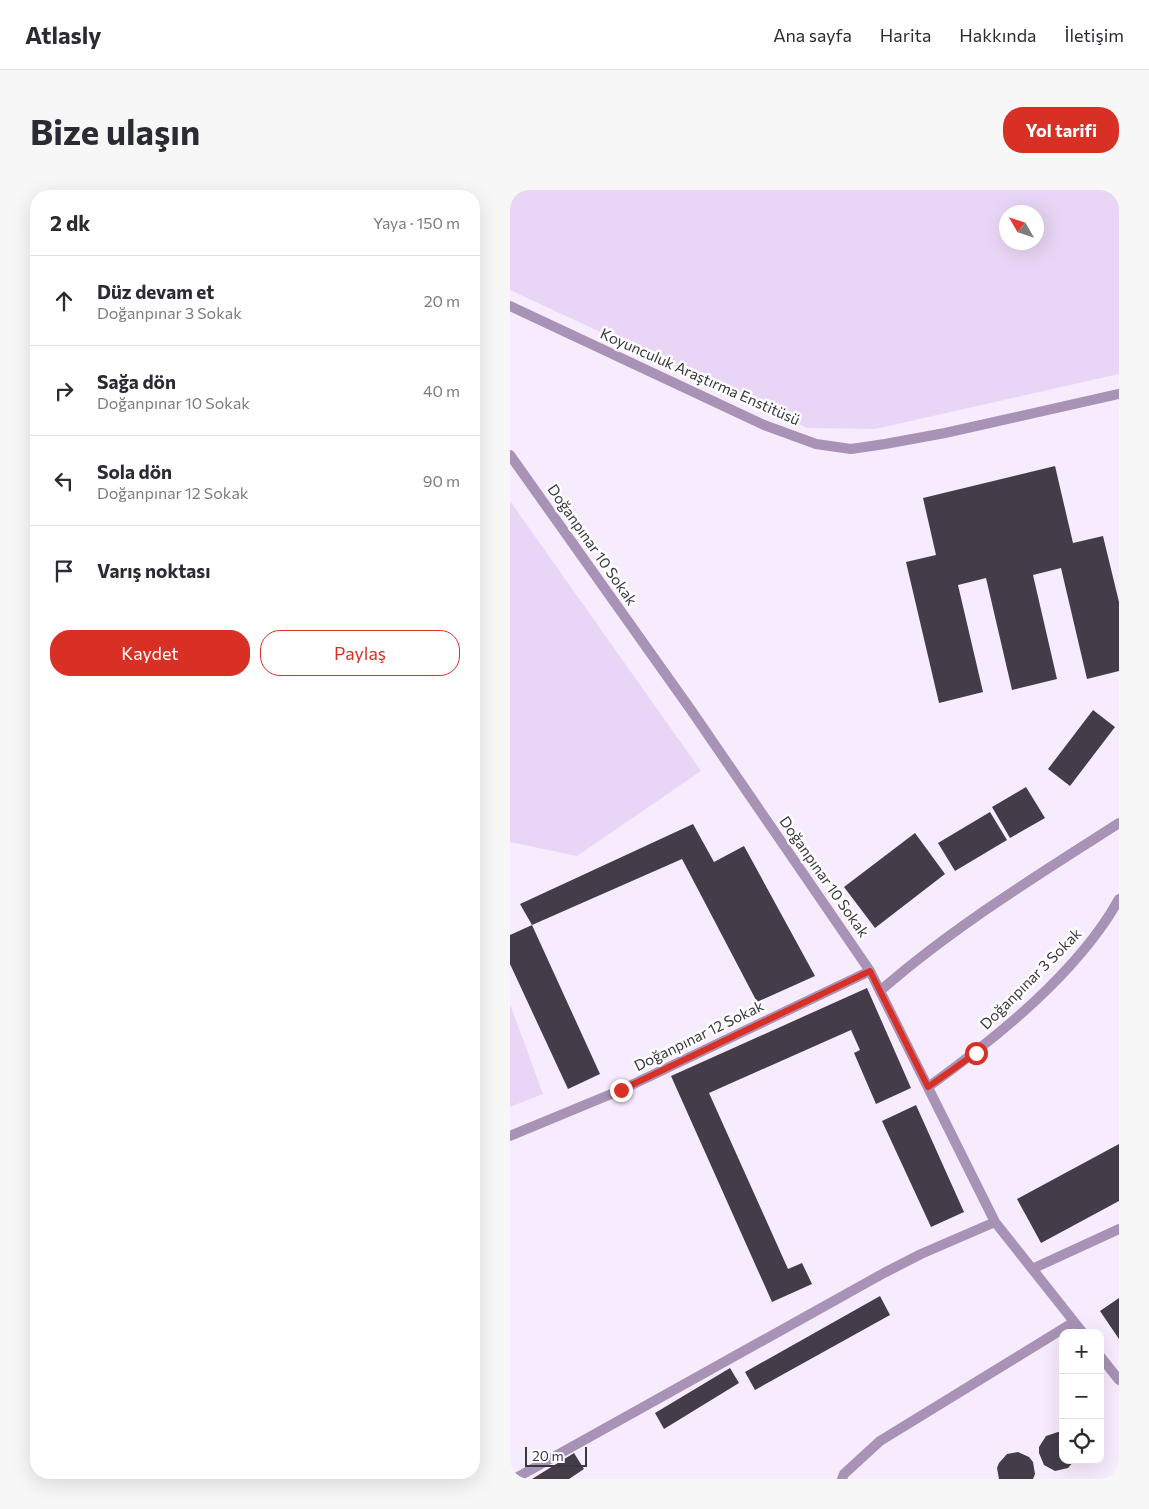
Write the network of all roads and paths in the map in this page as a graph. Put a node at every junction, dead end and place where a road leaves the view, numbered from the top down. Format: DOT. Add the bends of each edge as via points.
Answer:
graph roads {
  1 [pos="510,306"];
  2 [pos="1119,394"];
  3 [pos="510,455"];
  4 [pos="1119,823"];
  5 [pos="1119,899"];
  6 [pos="870,971"];
  7 [pos="880,991"];
  8 [pos="928,1087"];
  9 [pos="510,1136"];
  10 [pos="995,1222"];
  11 [pos="1119,1229"];
  12 [pos="1032,1268"];
  13 [pos="1074,1322"];
  14 [pos="1080,1329"];
  15 [pos="1104,1361"];
  16 [pos="1119,1380"];
  17 [pos="514,1479"];
  18 [pos="842,1479"];
  1 -- 2 [label="street, Koyunculuk Araştırma Enstitüsü" via="764,425 816,444 851,449 885,444"];
  3 -- 6 [label="street, Doğanpınar 10 Sokak" via="691,710"];
  4 -- 7 [label="street" via="960,927"];
  5 -- 8 [label="street, Doğanpınar 3 Sokak" via="1091,943 1048,988 976,1053"];
  6 -- 7 [label="street, Doğanpınar 10 Sokak"];
  6 -- 9 [label="street, Doğanpınar 12 Sokak" via="621,1090"];
  7 -- 8 [label="street, Doğanpınar 10 Sokak"];
  8 -- 10 [label="street, Doğanpınar 10 Sokak"];
  10 -- 12 [label="street, Doğanpınar 10 Sokak"];
  10 -- 17 [label="street" via="884,1273"];
  11 -- 12 [label="street"];
  12 -- 13 [label="street, Doğanpınar 10 Sokak"];
  13 -- 14 [label="street, Doğanpınar 10 Sokak"];
  13 -- 18 [label="street" via="880,1441"];
  15 -- 16 [label="street"];
}
